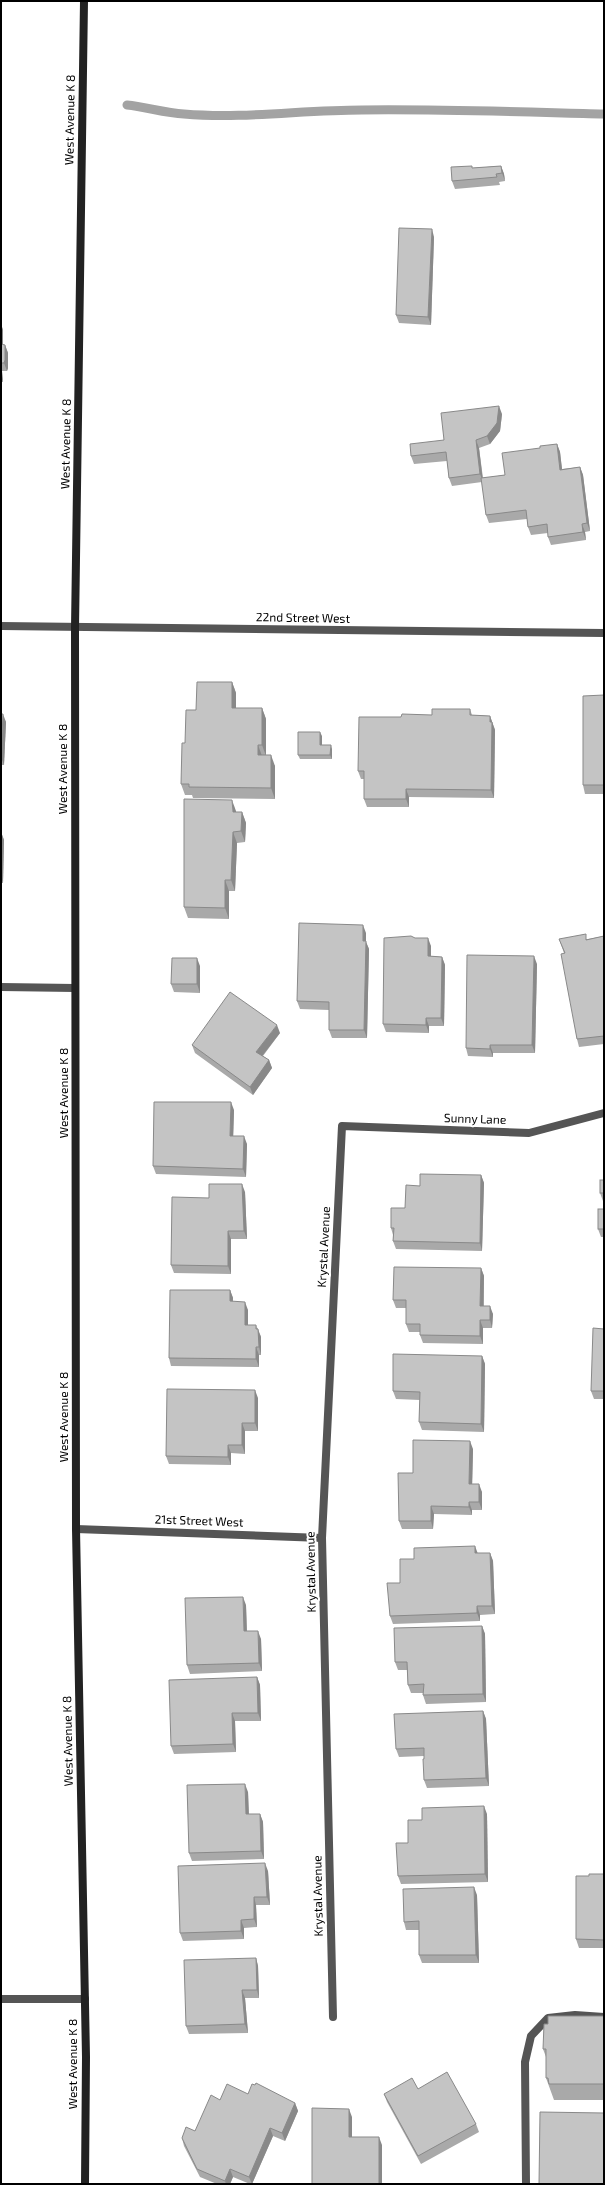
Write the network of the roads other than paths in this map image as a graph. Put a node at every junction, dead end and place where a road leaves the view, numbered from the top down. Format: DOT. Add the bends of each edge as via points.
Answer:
graph roads {
  1 [pos="84,1"];
  2 [pos="1,626"];
  3 [pos="75,628"];
  4 [pos="604,633"];
  5 [pos="1,987"];
  6 [pos="75,988"];
  7 [pos="604,1113"];
  8 [pos="342,1126"];
  9 [pos="76,1529"];
  10 [pos="322,1538"];
  11 [pos="1,1999"];
  12 [pos="85,1999"];
  13 [pos="333,2017"];
  14 [pos="604,2017"];
  15 [pos="85,2184"];
  16 [pos="526,2184"];
  1 -- 3 [label="street, West Avenue K 8"];
  2 -- 3 [label="street, 22nd Street West"];
  3 -- 4 [label="street, 22nd Street West"];
  3 -- 6 [label="street, West Avenue K 8"];
  5 -- 6 [label="street"];
  6 -- 9 [label="street, West Avenue K 8"];
  7 -- 8 [label="street, Sunny Lane" via="529,1133"];
  8 -- 10 [label="street, Krystal Avenue"];
  9 -- 10 [label="street, 21st Street West"];
  9 -- 12 [label="street, West Avenue K 8"];
  10 -- 13 [label="street, Krystal Avenue"];
  11 -- 12 [label="street"];
  12 -- 15 [label="street, West Avenue K 8"];
  14 -- 16 [label="street" via="575,2015 548,2018 531,2036 525,2062"];
}
